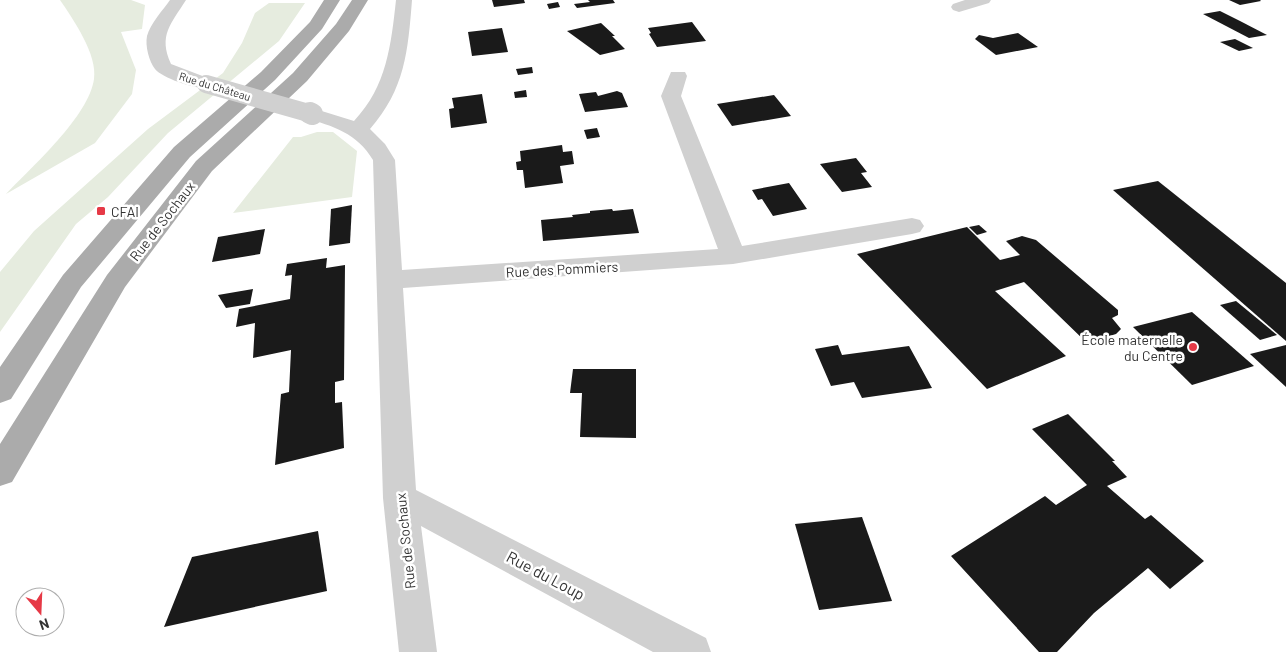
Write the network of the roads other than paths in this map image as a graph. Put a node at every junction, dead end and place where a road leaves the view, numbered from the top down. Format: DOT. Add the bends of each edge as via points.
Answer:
graph roads {
  1 [pos="178,0"];
  2 [pos="332,0"];
  3 [pos="360,0"];
  4 [pos="404,0"];
  5 [pos="983,0"];
  6 [pos="959,7"];
  7 [pos="678,76"];
  8 [pos="312,114"];
  9 [pos="358,129"];
  10 [pos="912,226"];
  11 [pos="733,256"];
  12 [pos="391,280"];
  13 [pos="0,390"];
  14 [pos="0,472"];
  15 [pos="400,498"];
  16 [pos="418,652"];
  17 [pos="692,652"];
  1 -- 8 [label="street, Rue du Château, bridge" via="156,35 156,51 163,67 184,78"];
  2 -- 13 [label="main road, Rue de Sochaux" via="316,25 268,76 182,152 72,281"];
  3 -- 14 [label="main road, Rue de Sochaux" via="343,26 300,77 204,166 116,281"];
  4 -- 9 [label="street" via="399,55 388,92"];
  5 -- 6 [label="street"];
  7 -- 11 [label="street" via="671,96"];
  8 -- 9 [label="street, Rue de Sochaux"];
  9 -- 12 [label="street, Rue de Sochaux" via="375,143 384,160"];
  10 -- 11 [label="street, Rue des Pommiers"];
  11 -- 12 [label="street, Rue des Pommiers" via="656,264"];
  12 -- 15 [label="street, Rue de Sochaux"];
  15 -- 16 [label="street, Rue de Sochaux"];
  15 -- 17 [label="street, Rue du Loup"];
}
